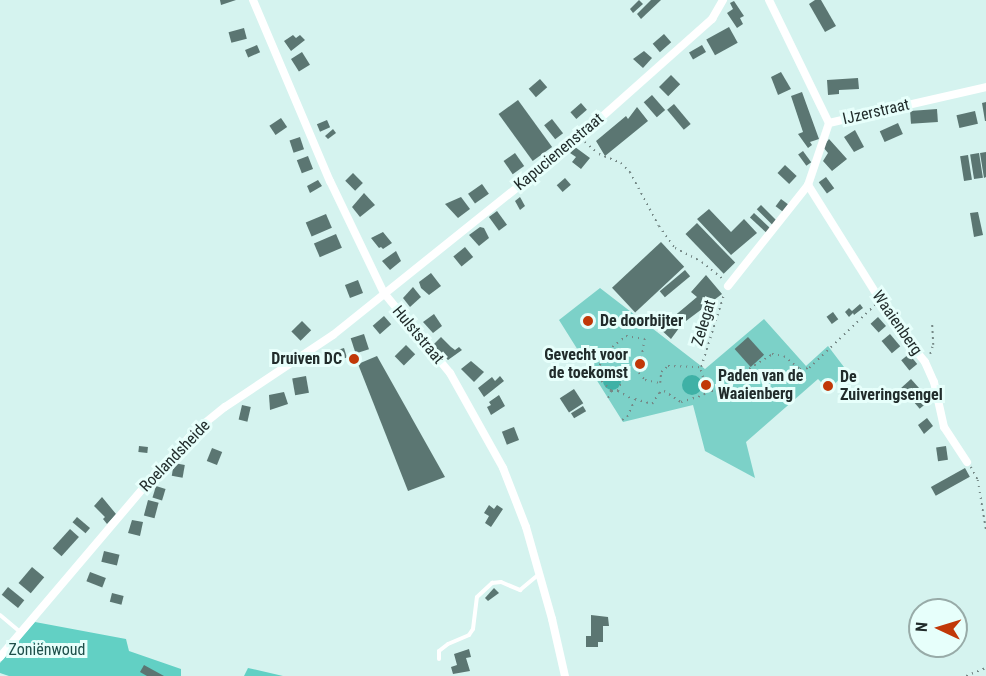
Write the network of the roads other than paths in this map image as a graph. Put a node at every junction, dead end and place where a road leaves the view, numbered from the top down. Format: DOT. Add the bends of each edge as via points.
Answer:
graph roads {
  1 [pos="253,0"];
  2 [pos="723,0"];
  3 [pos="769,0"];
  4 [pos="986,87"];
  5 [pos="829,123"];
  6 [pos="808,185"];
  7 [pos="728,286"];
  8 [pos="384,293"];
  9 [pos="967,462"];
  10 [pos="539,574"];
  11 [pos="0,615"];
  12 [pos="20,632"];
  13 [pos="0,657"];
  14 [pos="439,659"];
  15 [pos="565,676"];
  1 -- 8 [label="street, Hulststraat" via="330,181"];
  2 -- 8 [label="street, Kapucienenstraat" via="712,19 580,137"];
  3 -- 5 [label="street, IJzerstraat"];
  4 -- 5 [label="street, IJzerstraat"];
  5 -- 6 [label="street"];
  6 -- 7 [label="street"];
  6 -- 9 [label="street, Waaienberg" via="880,301 925,362 934,382 944,427"];
  8 -- 10 [label="street, Hulststraat" via="450,374 472,409 515,495"];
  8 -- 12 [label="street, Roelandsheide" via="333,335 195,431"];
  10 -- 14 [label="lane" via="520,590 501,582 492,583 477,597 469,635 448,644 440,651"];
  10 -- 15 [label="street, Hulststraat"];
  11 -- 12 [label="lane"];
  12 -- 13 [label="street, Roelandsheide"];
}
